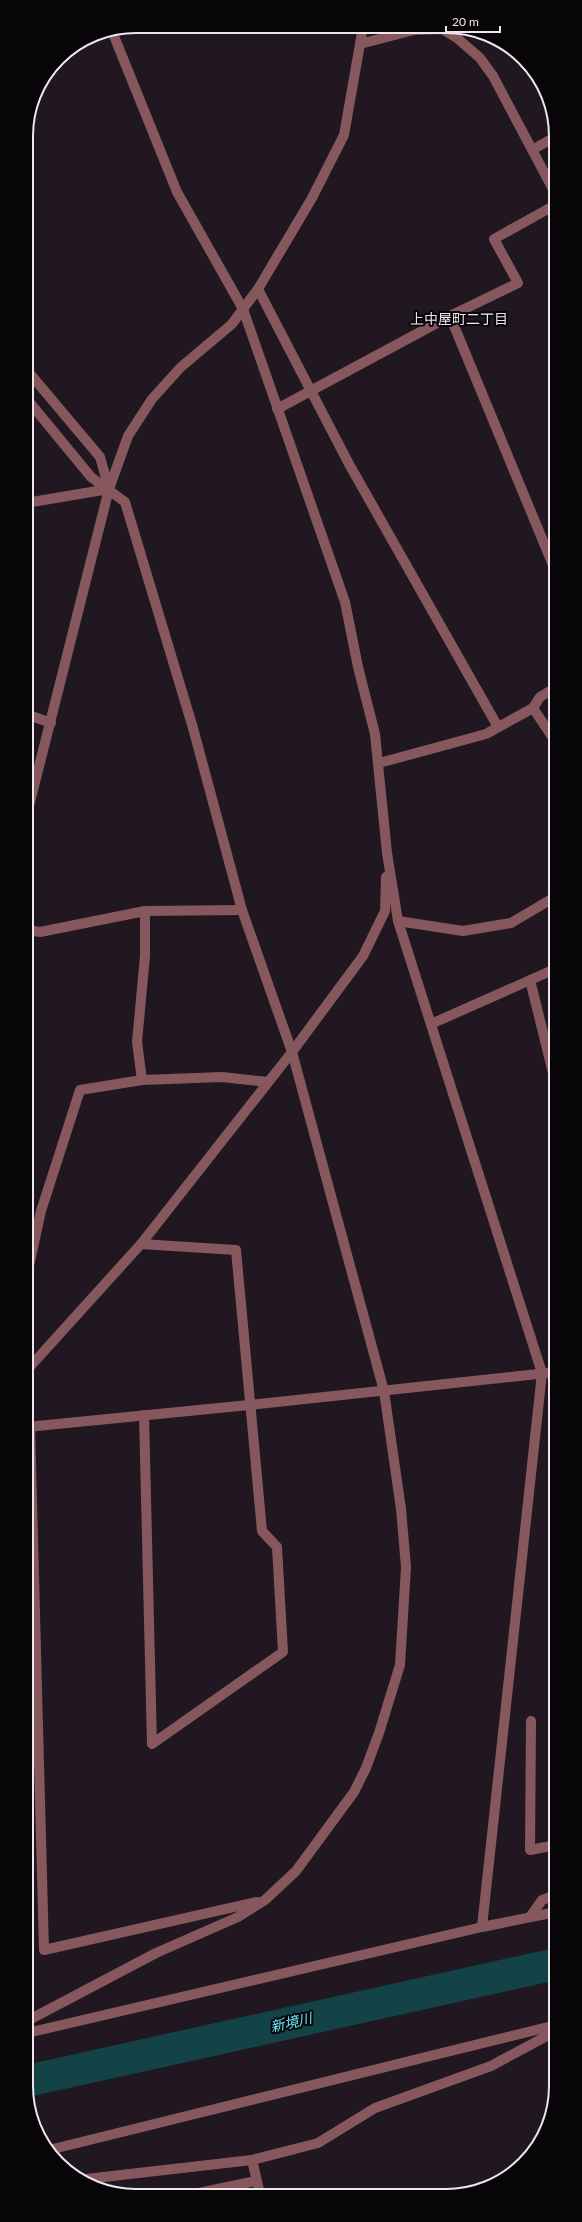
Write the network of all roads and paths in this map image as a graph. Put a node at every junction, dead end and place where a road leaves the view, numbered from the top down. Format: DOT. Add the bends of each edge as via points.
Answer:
graph roads {
  1 [pos="363,33"];
  2 [pos="402,33"];
  3 [pos="449,33"];
  4 [pos="114,36"];
  5 [pos="360,44"];
  6 [pos="549,140"];
  7 [pos="532,150"];
  8 [pos="549,182"];
  9 [pos="549,208"];
  10 [pos="258,289"];
  11 [pos="243,309"];
  12 [pos="450,316"];
  13 [pos="33,377"];
  14 [pos="311,390"];
  15 [pos="33,407"];
  16 [pos="277,409"];
  17 [pos="109,489"];
  18 [pos="33,502"];
  19 [pos="549,555"];
  20 [pos="549,692"];
  21 [pos="533,708"];
  22 [pos="33,717"];
  23 [pos="51,723"];
  24 [pos="498,727"];
  25 [pos="549,732"];
  26 [pos="379,763"];
  27 [pos="33,791"];
  28 [pos="387,853"];
  29 [pos="549,901"];
  30 [pos="242,910"];
  31 [pos="145,911"];
  32 [pos="398,921"];
  33 [pos="33,931"];
  34 [pos="549,972"];
  35 [pos="530,980"];
  36 [pos="431,1024"];
  37 [pos="292,1052"];
  38 [pos="549,1057"];
  39 [pos="142,1080"];
  40 [pos="268,1082"];
  41 [pos="141,1244"];
  42 [pos="33,1248"];
  43 [pos="33,1363"];
  44 [pos="549,1372"];
  45 [pos="542,1373"];
  46 [pos="384,1391"];
  47 [pos="249,1405"];
  48 [pos="144,1415"];
  49 [pos="33,1427"];
  50 [pos="33,1566"];
  51 [pos="531,1720"];
  52 [pos="549,1846"];
  53 [pos="549,1898"];
  54 [pos="265,1900"];
  55 [pos="549,1913"];
  56 [pos="530,1917"];
  57 [pos="482,1927"];
  58 [pos="33,2018"];
  59 [pos="549,2027"];
  60 [pos="33,2032"];
  61 [pos="549,2035"];
  62 [pos="54,2149"];
  63 [pos="252,2160"];
  64 [pos="90,2178"];
  65 [pos="256,2181"];
  66 [pos="218,2189"];
  67 [pos="258,2189"];
  1 -- 5 [label="street"];
  2 -- 5 [label="street"];
  3 -- 7 [label="street" via="480,58 494,76"];
  4 -- 11 [label="street" via="177,192"];
  5 -- 10 [label="street" via="344,135 312,198"];
  6 -- 7 [label="street"];
  7 -- 8 [label="street"];
  9 -- 12 [label="street" via="494,239 518,283"];
  10 -- 11 [label="street"];
  10 -- 14 [label="street"];
  11 -- 16 [label="street"];
  11 -- 17 [label="street" via="232,324 181,367 152,399 128,436"];
  12 -- 14 [label="street"];
  12 -- 19 [label="street"];
  13 -- 17 [label="street" via="100,456"];
  14 -- 16 [label="street"];
  14 -- 24 [label="street"];
  15 -- 17 [label="street" via="91,477"];
  16 -- 26 [label="street" via="345,602 375,734"];
  17 -- 18 [label="street"];
  17 -- 23 [label="street"];
  17 -- 30 [label="street" via="125,502 194,728"];
  20 -- 21 [label="street" via="540,697"];
  21 -- 24 [label="street"];
  21 -- 25 [label="street"];
  22 -- 23 [label="street"];
  23 -- 27 [label="street"];
  24 -- 26 [label="street" via="486,734"];
  26 -- 28 [label="street"];
  28 -- 32 [label="street"];
  28 -- 37 [label="street" via="386,911 362,956"];
  29 -- 32 [label="street" via="511,923 462,931"];
  30 -- 31 [label="street"];
  30 -- 37 [label="street"];
  31 -- 33 [label="street" via="40,932"];
  31 -- 39 [label="street" via="145,956 137,1042"];
  32 -- 36 [label="street"];
  34 -- 35 [label="street"];
  35 -- 36 [label="street"];
  35 -- 38 [label="street"];
  36 -- 45 [label="street"];
  37 -- 40 [label="street"];
  37 -- 46 [label="street"];
  39 -- 40 [label="street" via="222,1077"];
  39 -- 42 [label="street" via="80,1090 41,1211"];
  40 -- 41 [label="street"];
  41 -- 43 [label="street"];
  41 -- 47 [label="street" via="236,1250"];
  44 -- 45 [label="street"];
  45 -- 46 [label="street"];
  45 -- 57 [label="street"];
  46 -- 47 [label="street"];
  46 -- 54 [label="street" via="406,1567 400,1665 379,1733 354,1792 296,1871"];
  47 -- 48 [label="street"];
  47 -- 48 [label="street" via="262,1531 277,1547 283,1652 152,1744"];
  48 -- 49 [label="street"];
  50 -- 54 [label="street" via="44,1950"];
  51 -- 52 [label="street" via="530,1850"];
  53 -- 56 [label="street" via="542,1900"];
  54 -- 58 [label="street" via="238,1917 156,1952"];
  55 -- 56 [label="street"];
  56 -- 57 [label="street"];
  57 -- 60 [label="street"];
  59 -- 62 [label="street"];
  61 -- 63 [label="street" via="491,2066 375,2108 318,2143"];
  63 -- 64 [label="street"];
  63 -- 65 [label="street"];
  65 -- 66 [label="street"];
  65 -- 67 [label="street"];
}
